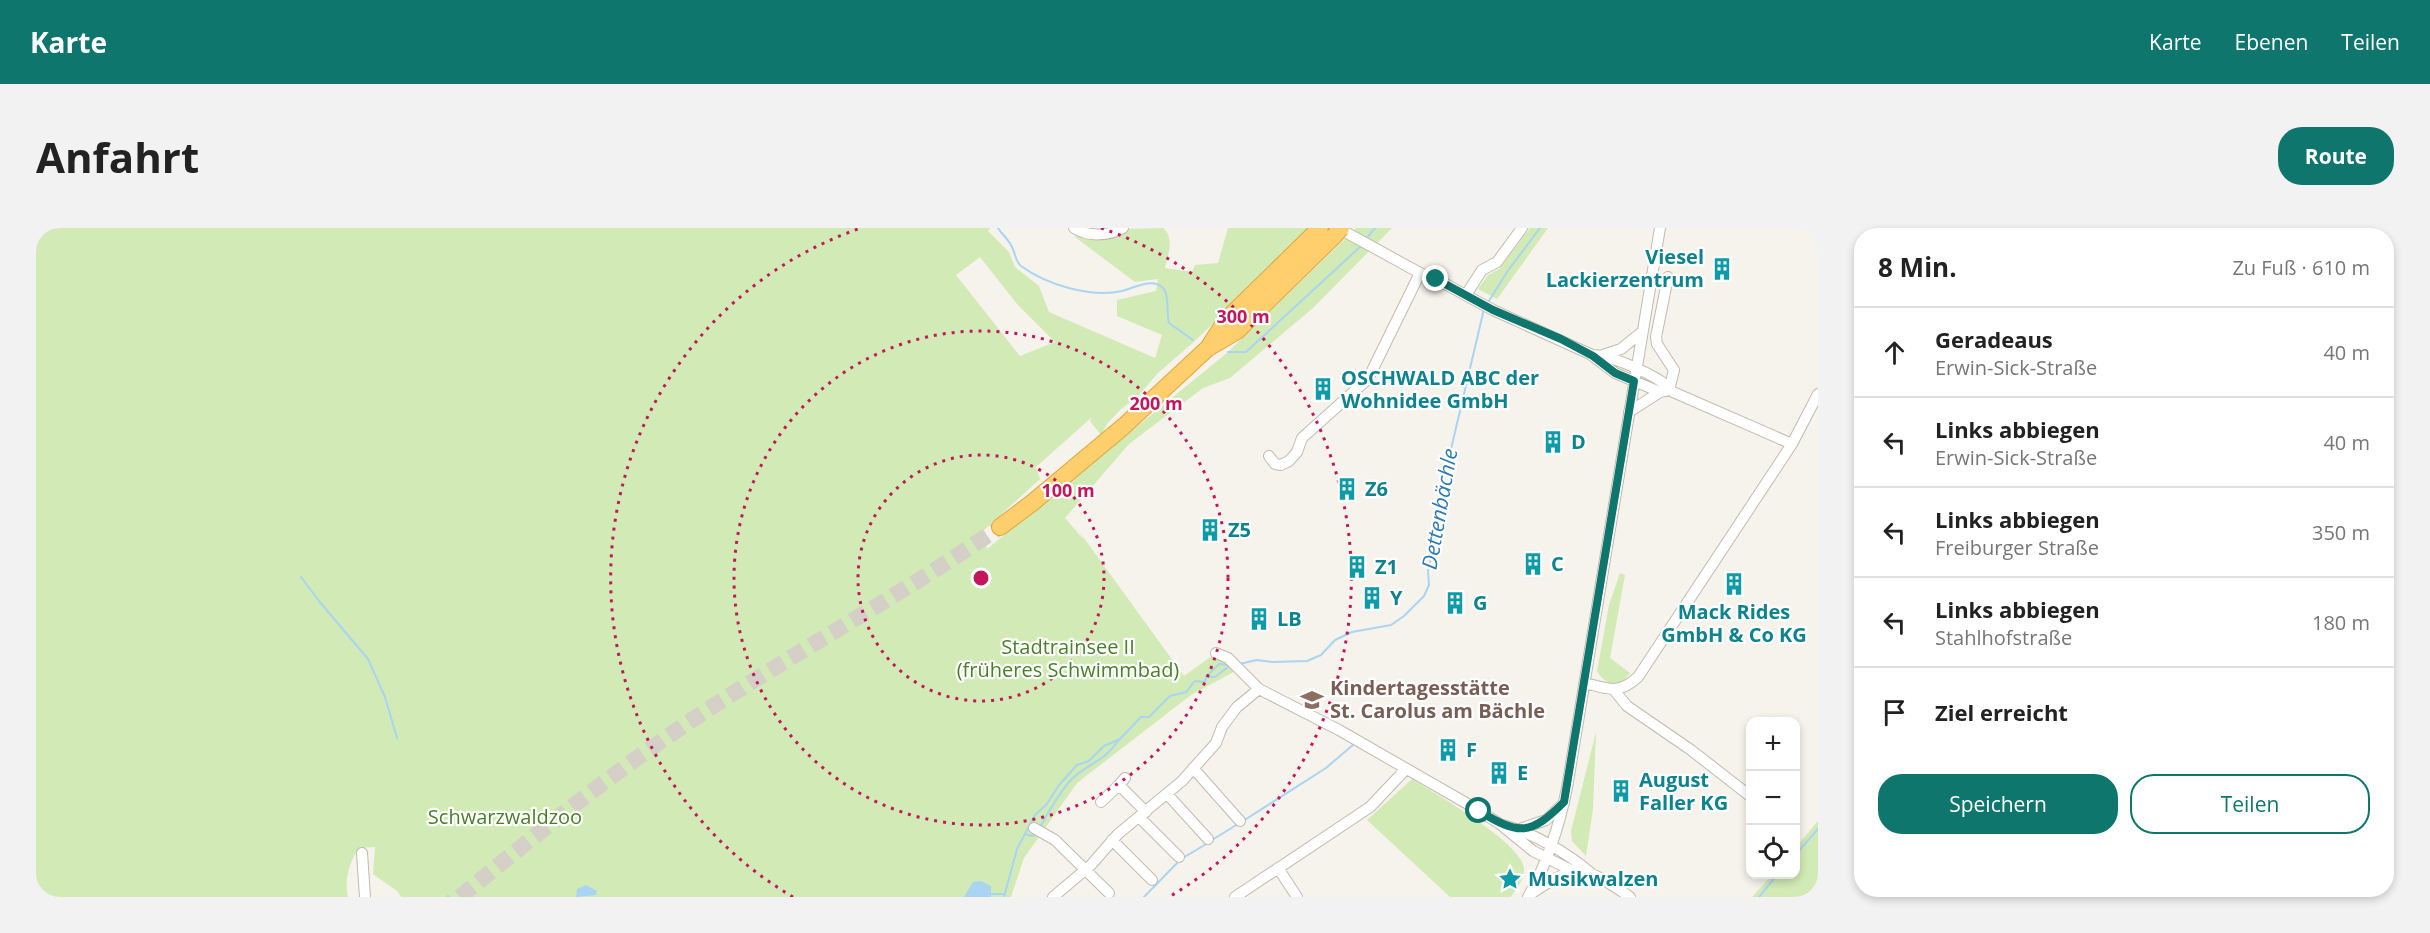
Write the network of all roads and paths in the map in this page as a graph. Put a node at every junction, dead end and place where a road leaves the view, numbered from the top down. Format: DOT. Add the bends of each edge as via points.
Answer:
graph roads {
  1 [pos="1074,228"];
  2 [pos="1123,228"];
  3 [pos="1522,228"];
  4 [pos="1660,228"];
  5 [pos="1338,231"];
  6 [pos="1420,273"];
  7 [pos="1668,277"];
  8 [pos="1466,295"];
  9 [pos="1642,332"];
  10 [pos="1598,355"];
  11 [pos="1636,369"];
  12 [pos="1634,381"];
  13 [pos="1665,391"];
  14 [pos="1818,394"];
  15 [pos="1629,412"];
  16 [pos="1792,444"];
  17 [pos="1269,456"];
  18 [pos="1000,527"];
  19 [pos="1216,652"];
  20 [pos="1585,683"];
  21 [pos="1259,689"];
  22 [pos="1614,690"];
  23 [pos="1193,768"];
  24 [pos="1406,769"];
  25 [pos="1746,793"];
  26 [pos="1167,794"];
  27 [pos="1101,802"];
  28 [pos="1564,802"];
  29 [pos="1142,814"];
  30 [pos="1239,821"];
  31 [pos="1500,824"];
  32 [pos="1034,828"];
  33 [pos="1520,829"];
  34 [pos="1208,839"];
  35 [pos="1112,840"];
  36 [pos="1552,846"];
  37 [pos="362,853"];
  38 [pos="1179,857"];
  39 [pos="1547,859"];
  40 [pos="1278,868"];
  41 [pos="1086,869"];
  42 [pos="1573,871"];
  43 [pos="1595,876"];
  44 [pos="1152,880"];
  45 [pos="1109,893"];
  46 [pos="1529,896"];
  47 [pos="365,897"];
  48 [pos="1053,897"];
  49 [pos="1235,897"];
  50 [pos="1297,897"];
  51 [pos="1630,897"];
  1 -- 2 [label="street" via="1103,234"];
  3 -- 8 [label="street" via="1497,262 1482,270"];
  4 -- 9 [label="street"];
  5 -- 6 [label="street"];
  5 -- 18 [label="highway" via="1237,331 1208,348 1124,426"];
  6 -- 8 [label="street"];
  6 -- 17 [label="street" via="1368,379 1302,438 1289,461 1275,464"];
  7 -- 13 [label="street" via="1656,337 1674,370"];
  8 -- 10 [label="street"];
  9 -- 10 [label="street" via="1621,349"];
  9 -- 11 [label="street"];
  10 -- 11 [label="street"];
  10 -- 12 [label="street" via="1604,366"];
  11 -- 12 [label="street"];
  11 -- 13 [label="street" via="1664,383"];
  12 -- 13 [label="street"];
  12 -- 15 [label="street"];
  13 -- 15 [label="street"];
  13 -- 16 [label="street"];
  14 -- 16 [label="street"];
  15 -- 20 [label="street"];
  16 -- 22 [label="street" via="1638,677 1623,689"];
  19 -- 21 [label="street" via="1228,658"];
  20 -- 22 [label="street"];
  20 -- 28 [label="street"];
  21 -- 23 [label="street" via="1232,714 1216,743"];
  21 -- 24 [label="street"];
  22 -- 25 [label="street" via="1627,705"];
  23 -- 26 [label="street"];
  23 -- 30 [label="street"];
  24 -- 31 [label="street"];
  24 -- 40 [label="street" via="1370,807"];
  26 -- 29 [label="street"];
  26 -- 34 [label="street"];
  27 -- 29 [label="street" via="1122,782"];
  28 -- 33 [label="street" via="1546,820"];
  28 -- 36 [label="street"];
  29 -- 35 [label="street"];
  29 -- 38 [label="street"];
  31 -- 33 [label="street"];
  31 -- 39 [label="street"];
  32 -- 41 [label="street" via="1055,840"];
  33 -- 36 [label="street"];
  35 -- 41 [label="street"];
  35 -- 44 [label="street"];
  36 -- 39 [label="street"];
  36 -- 43 [label="street"];
  37 -- 47 [label="street"];
  39 -- 42 [label="street"];
  39 -- 46 [label="street"];
  40 -- 49 [label="street"];
  40 -- 50 [label="street"];
  41 -- 45 [label="street"];
  41 -- 48 [label="street"];
  42 -- 43 [label="street"];
  42 -- 46 [label="street" via="1557,876"];
  43 -- 51 [label="street"];
}
